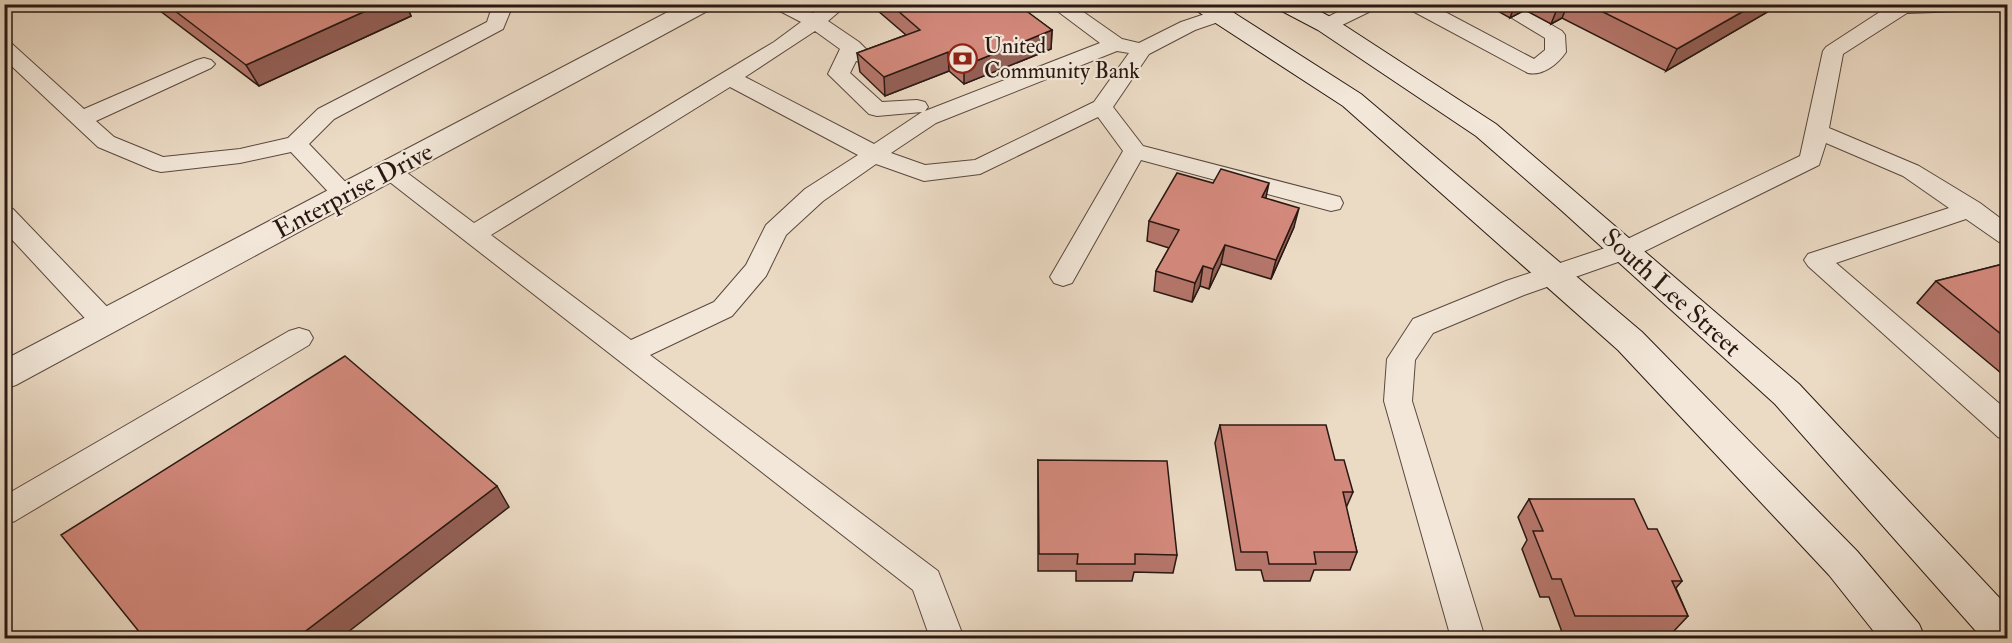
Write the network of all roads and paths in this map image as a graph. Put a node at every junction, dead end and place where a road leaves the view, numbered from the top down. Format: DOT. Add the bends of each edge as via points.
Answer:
graph roads {
  1 [pos="500,4"];
  2 [pos="702,4"];
  3 [pos="781,4"];
  4 [pos="838,4"];
  5 [pos="1058,4"];
  6 [pos="1287,4"];
  7 [pos="1370,4"];
  8 [pos="1414,4"];
  9 [pos="1990,4"];
  10 [pos="1211,10"];
  11 [pos="1519,14"];
  12 [pos="816,22"];
  13 [pos="1327,25"];
  14 [pos="1115,44"];
  15 [pos="852,46"];
  16 [pos="4,47"];
  17 [pos="1142,50"];
  18 [pos="204,64"];
  19 [pos="874,66"];
  20 [pos="729,78"];
  21 [pos="900,90"];
  22 [pos="1102,107"];
  23 [pos="922,113"];
  24 [pos="81,119"];
  25 [pos="1817,131"];
  26 [pos="296,144"];
  27 [pos="1135,151"];
  28 [pos="876,155"];
  29 [pos="390,171"];
  30 [pos="344,194"];
  31 [pos="1331,202"];
  32 [pos="1971,209"];
  33 [pos="4,216"];
  34 [pos="473,235"];
  35 [pos="2007,236"];
  36 [pos="1626,250"];
  37 [pos="1554,275"];
  38 [pos="1063,277"];
  39 [pos="105,322"];
  40 [pos="299,338"];
  41 [pos="628,353"];
  42 [pos="4,376"];
  43 [pos="2007,429"];
  44 [pos="4,512"];
  45 [pos="2007,637"];
  46 [pos="947,639"];
  47 [pos="1468,639"];
  48 [pos="1904,639"];
  1 -- 26 [label="lane" via="496,25 326,114"];
  2 -- 29 [label="main road, Enterprise Drive"];
  3 -- 12 [label="lane"];
  4 -- 12 [label="lane"];
  5 -- 14 [label="lane"];
  6 -- 13 [label="main road, South Lee Street"];
  7 -- 13 [label="lane"];
  8 -- 11 [label="lane" via="1536,68 1557,52 1556,35"];
  9 -- 25 [label="lane" via="1902,7 1833,51"];
  10 -- 17 [label="lane"];
  10 -- 37 [label="main road" via="1352,100"];
  12 -- 15 [label="lane"];
  12 -- 20 [label="lane"];
  13 -- 36 [label="main road, South Lee Street" via="1486,130"];
  14 -- 17 [label="lane"];
  14 -- 23 [label="lane"];
  15 -- 19 [label="lane"];
  15 -- 23 [label="lane" via="839,74 877,108"];
  16 -- 24 [label="lane"];
  17 -- 22 [label="lane"];
  18 -- 24 [label="lane"];
  20 -- 28 [label="lane"];
  20 -- 34 [label="lane"];
  21 -- 23 [label="lane"];
  22 -- 27 [label="lane"];
  22 -- 28 [label="lane" via="980,166 924,173"];
  23 -- 28 [label="lane"];
  24 -- 26 [label="lane" via="106,142 161,165 240,156"];
  25 -- 32 [label="lane" via="1911,171"];
  25 -- 36 [label="lane" via="1811,160"];
  26 -- 30 [label="lane"];
  27 -- 31 [label="lane"];
  27 -- 38 [label="lane"];
  28 -- 41 [label="lane" via="814,195 775,231 757,270 723,309"];
  29 -- 30 [label="main road, Enterprise Drive"];
  29 -- 34 [label="lane"];
  30 -- 39 [label="main road, Enterprise Drive"];
  32 -- 35 [label="lane"];
  32 -- 43 [label="lane" via="1817,260"];
  33 -- 39 [label="lane"];
  34 -- 41 [label="lane"];
  36 -- 37 [label="lane"];
  36 -- 45 [label="main road, South Lee Street" via="1786,394"];
  37 -- 47 [label="lane" via="1423,326 1401,359 1398,401"];
  37 -- 48 [label="main road" via="1630,341 1843,563"];
  39 -- 42 [label="main road, Enterprise Drive"];
  40 -- 44 [label="lane"];
  41 -- 46 [label="lane" via="926,581"];
}
